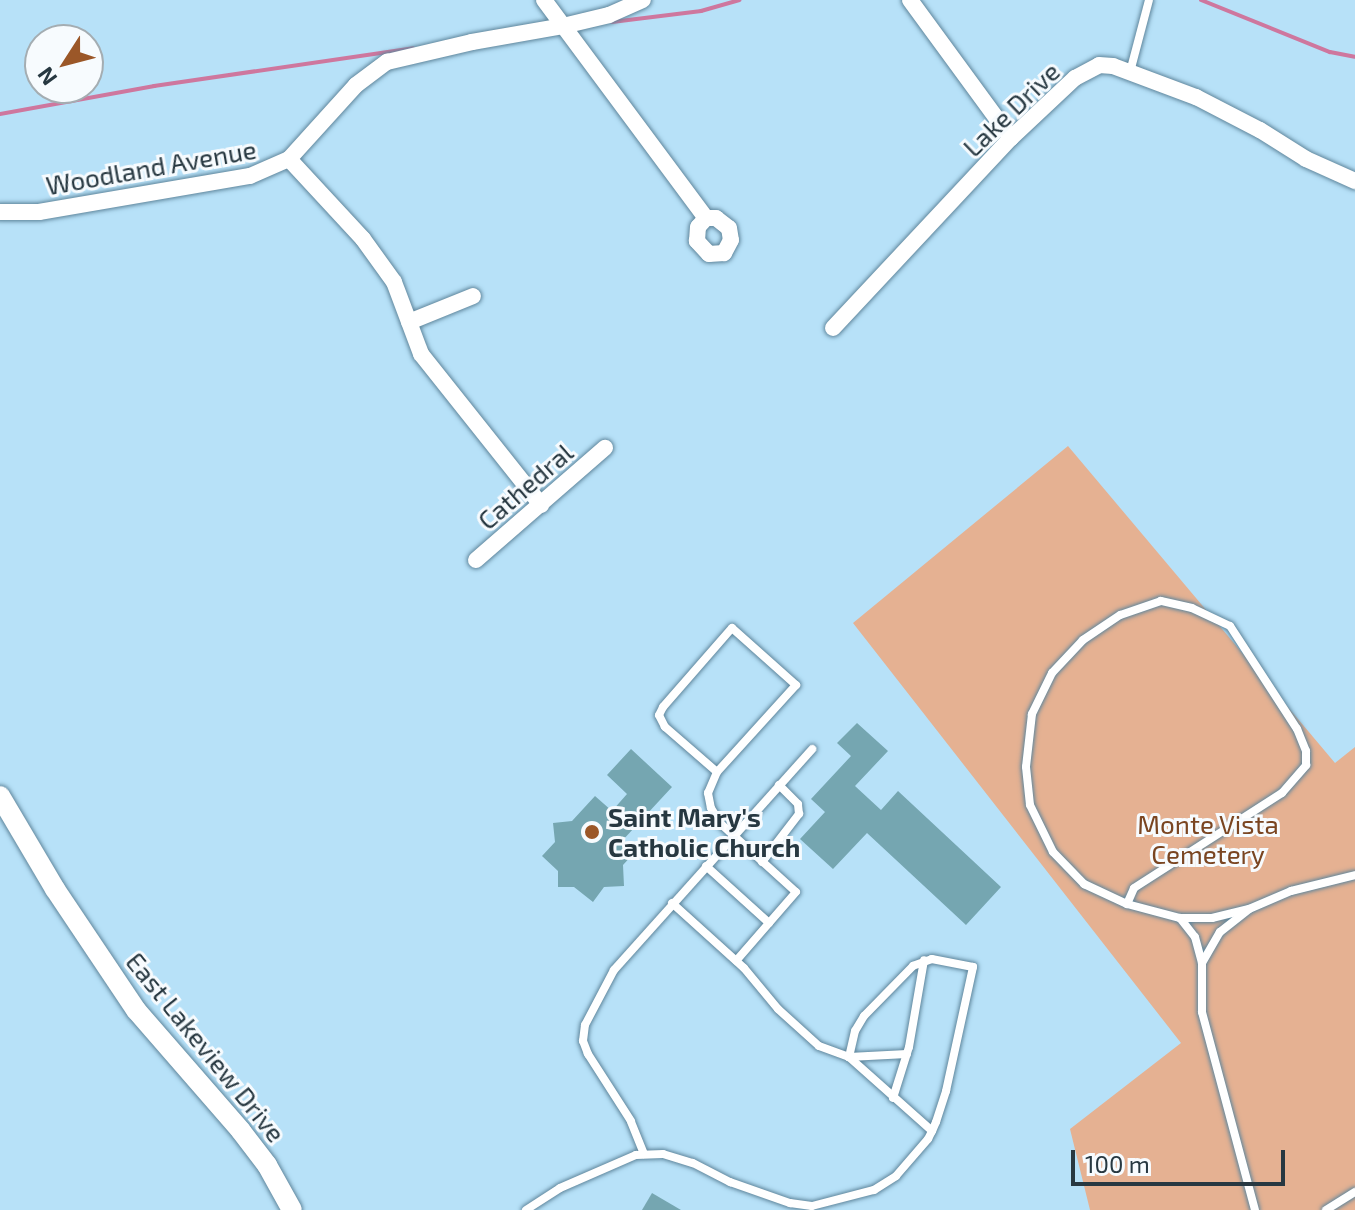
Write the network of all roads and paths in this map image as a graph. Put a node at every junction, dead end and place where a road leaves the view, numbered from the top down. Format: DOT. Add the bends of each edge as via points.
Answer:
graph roads {
  1 [pos="544,0"];
  2 [pos="643,0"];
  3 [pos="910,0"];
  4 [pos="1149,0"];
  5 [pos="563,26"];
  6 [pos="1130,72"];
  7 [pos="1011,138"];
  8 [pos="289,159"];
  9 [pos="1355,181"];
  10 [pos="0,212"];
  11 [pos="706,218"];
  12 [pos="473,296"];
  13 [pos="409,322"];
  14 [pos="833,328"];
  15 [pos="605,448"];
  16 [pos="541,505"];
  17 [pos="476,560"];
  18 [pos="812,749"];
  19 [pos="717,772"];
  20 [pos="779,785"];
  21 [pos="0,796"];
  22 [pos="733,836"];
  23 [pos="762,862"];
  24 [pos="706,866"];
  25 [pos="1355,875"];
  26 [pos="1340,881"];
  27 [pos="1355,883"];
  28 [pos="672,903"];
  29 [pos="1127,904"];
  30 [pos="1249,909"];
  31 [pos="1180,918"];
  32 [pos="769,923"];
  33 [pos="924,960"];
  34 [pos="736,961"];
  35 [pos="1202,963"];
  36 [pos="907,1054"];
  37 [pos="849,1057"];
  38 [pos="893,1098"];
  39 [pos="932,1131"];
  40 [pos="644,1154"];
  41 [pos="1355,1192"];
  42 [pos="292,1210"];
  43 [pos="526,1210"];
  44 [pos="1255,1210"];
  45 [pos="1326,1210"];
  1 -- 5 [label="street"];
  2 -- 5 [label="street, Woodland Avenue"];
  3 -- 7 [label="street"];
  4 -- 6 [label="lane"];
  5 -- 8 [label="street, Woodland Avenue" via="387,62 356,85"];
  5 -- 11 [label="street"];
  6 -- 7 [label="street, Lake Drive" via="1099,65 1088,70"];
  6 -- 9 [label="street, Lake Drive" via="1233,114 1306,159"];
  7 -- 14 [label="street, Lake Drive"];
  8 -- 10 [label="street, Woodland Avenue" via="250,176 39,212"];
  8 -- 13 [label="street" via="363,239 394,282"];
  12 -- 13 [label="street"];
  13 -- 16 [label="street" via="421,354"];
  15 -- 16 [label="street, Cathedral"];
  16 -- 17 [label="street, Cathedral"];
  18 -- 20 [label="lane"];
  19 -- 19 [label="lane" via="796,685 732,628 659,715 665,727"];
  19 -- 22 [label="lane" via="708,793 711,808"];
  20 -- 22 [label="lane"];
  20 -- 23 [label="lane" via="798,804 799,814"];
  21 -- 42 [label="street, East Lakeview Drive" via="136,1010 249,1142"];
  22 -- 23 [label="lane"];
  22 -- 24 [label="lane"];
  23 -- 32 [label="lane" via="796,892"];
  24 -- 28 [label="lane"];
  24 -- 32 [label="lane"];
  25 -- 26 [label="lane"];
  26 -- 27 [label="lane"];
  26 -- 30 [label="lane" via="1291,891"];
  28 -- 34 [label="lane"];
  28 -- 40 [label="lane" via="614,970 585,1025 583,1041 631,1121"];
  29 -- 29 [label="lane" via="1084,884 1053,852 1030,805 1026,767 1032,714 1052,673 1083,640 1120,615 1161,601 1230,626 1297,729 1306,765 1282,793 1134,888"];
  29 -- 31 [label="lane"];
  30 -- 31 [label="lane" via="1212,918"];
  30 -- 35 [label="lane" via="1215,938"];
  31 -- 35 [label="lane" via="1195,937"];
  32 -- 34 [label="lane"];
  33 -- 36 [label="lane"];
  33 -- 37 [label="lane" via="864,1016"];
  33 -- 39 [label="lane" via="973,967"];
  34 -- 37 [label="lane" via="803,1032 833,1053"];
  35 -- 44 [label="lane" via="1202,1012"];
  36 -- 37 [label="lane"];
  36 -- 38 [label="lane"];
  37 -- 38 [label="lane"];
  38 -- 39 [label="lane"];
  39 -- 40 [label="lane" via="915,1157 874,1190 812,1206 768,1198 693,1163"];
  40 -- 43 [label="lane" via="599,1169"];
  41 -- 45 [label="lane"];
}
